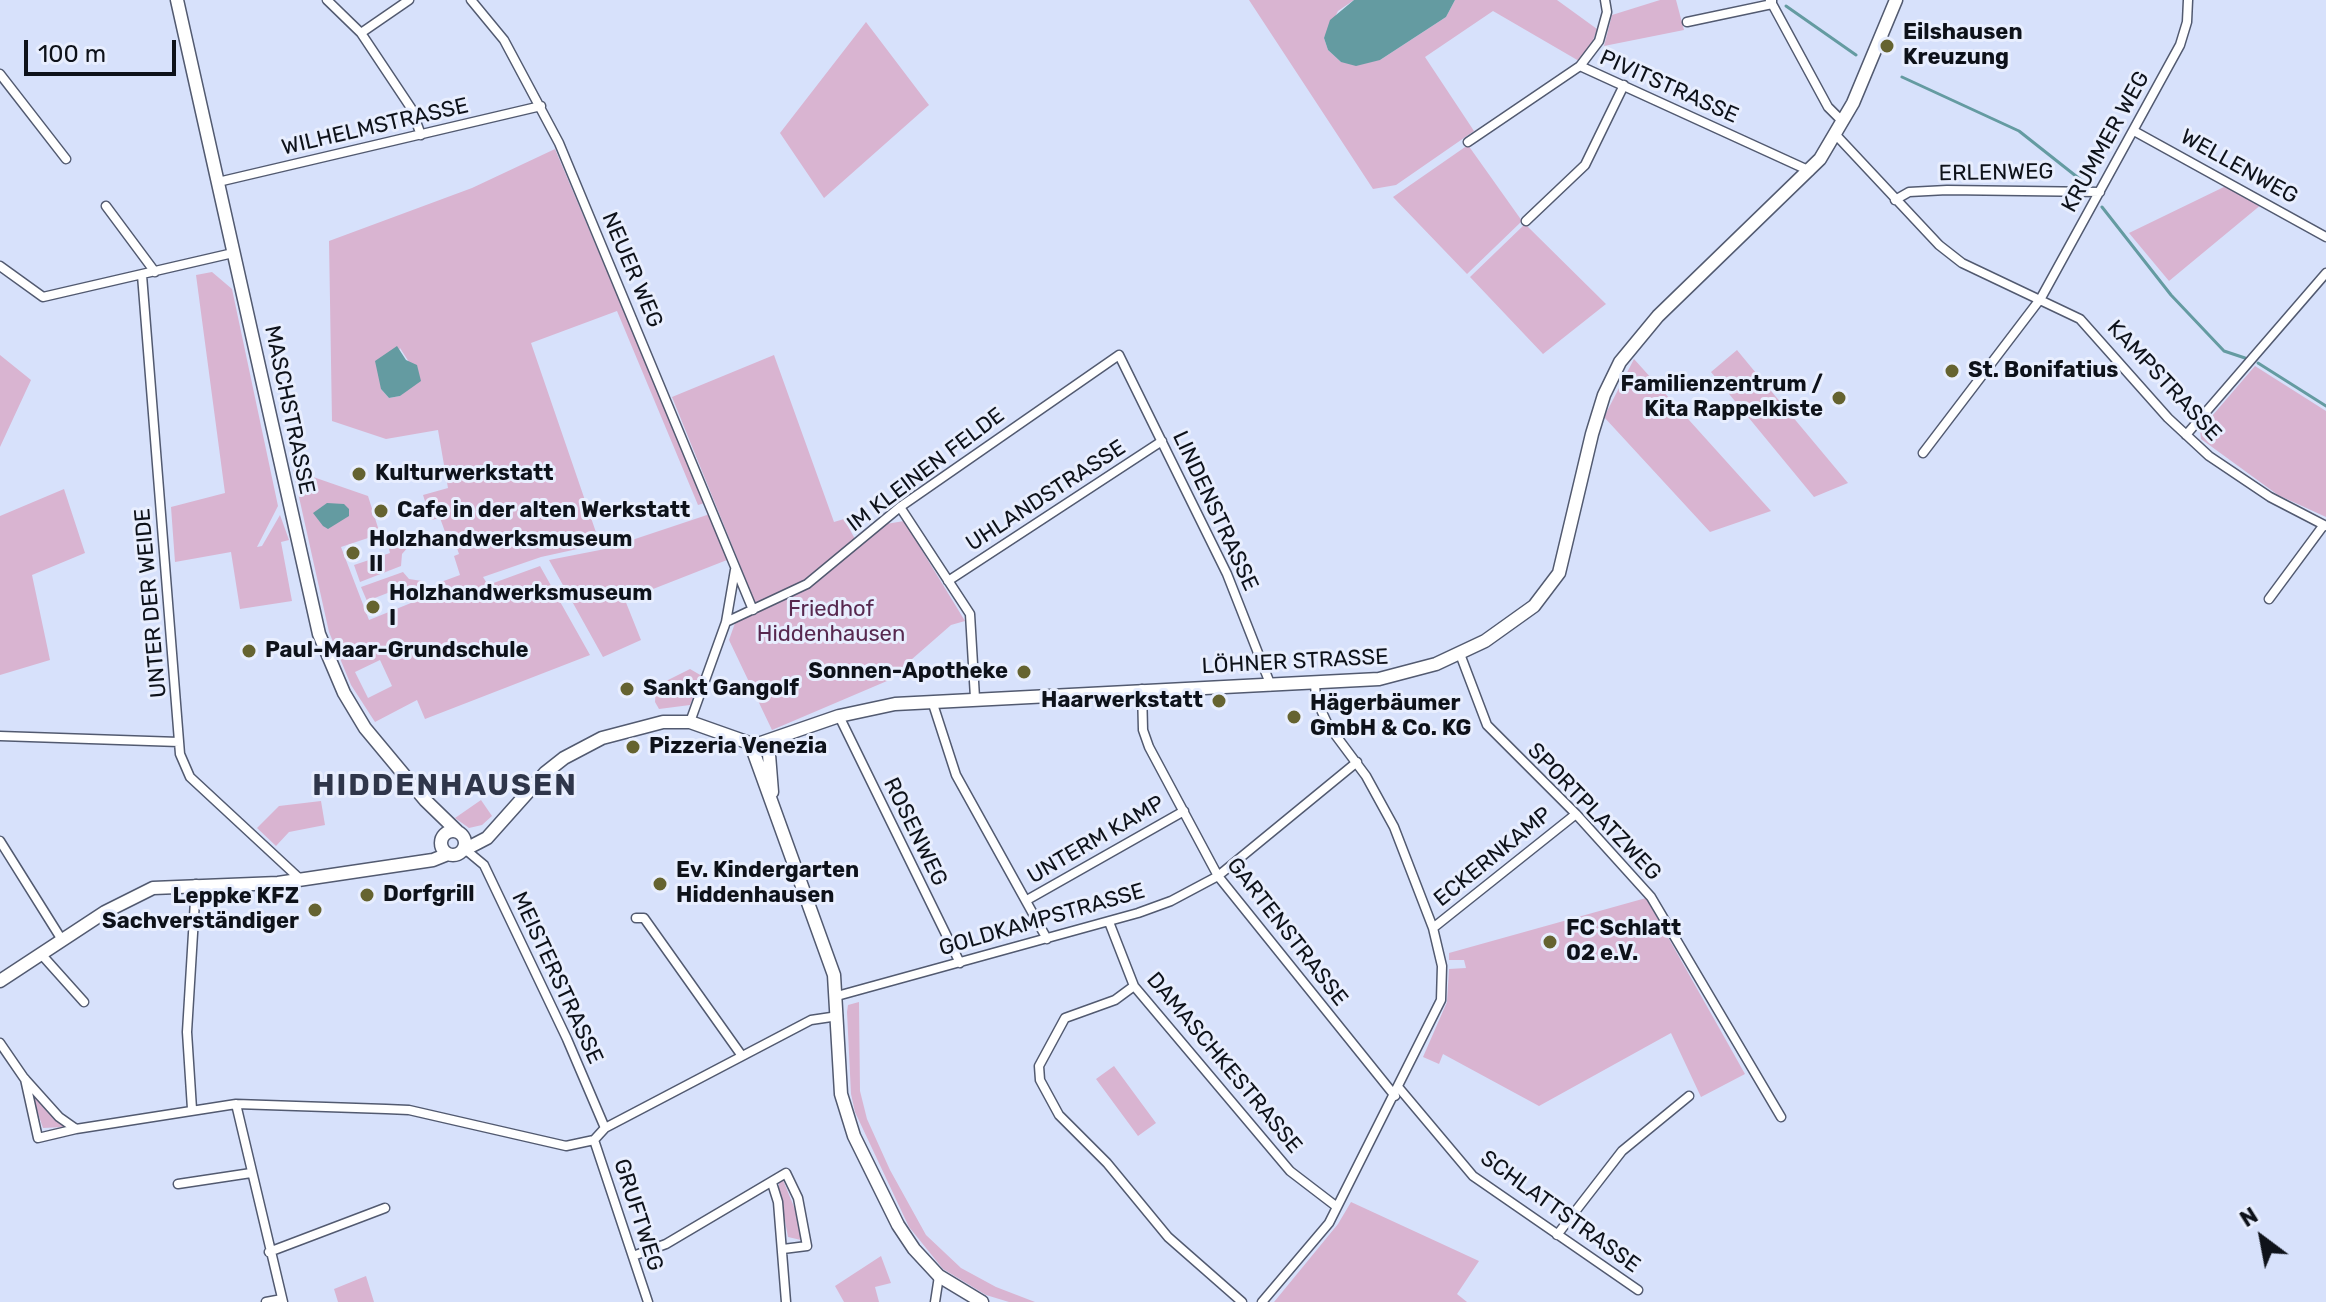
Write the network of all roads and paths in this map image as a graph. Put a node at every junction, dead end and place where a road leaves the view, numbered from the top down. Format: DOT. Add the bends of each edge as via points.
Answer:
graph roads {
  1 [pos="177,0"];
  2 [pos="327,0"];
  3 [pos="409,0"];
  4 [pos="471,0"];
  5 [pos="1605,0"];
  6 [pos="1896,0"];
  7 [pos="2188,0"];
  8 [pos="1771,1"];
  9 [pos="1687,22"];
  10 [pos="361,33"];
  11 [pos="1580,66"];
  12 [pos="0,74"];
  13 [pos="1624,85"];
  14 [pos="541,106"];
  15 [pos="1843,122"];
  16 [pos="2134,131"];
  17 [pos="421,135"];
  18 [pos="1836,135"];
  19 [pos="1468,142"];
  20 [pos="66,159"];
  21 [pos="1810,171"];
  22 [pos="218,182"];
  23 [pos="2100,192"];
  24 [pos="1895,200"];
  25 [pos="106,206"];
  26 [pos="1526,221"];
  27 [pos="2326,237"];
  28 [pos="233,253"];
  29 [pos="0,266"];
  30 [pos="155,272"];
  31 [pos="2326,273"];
  32 [pos="142,275"];
  33 [pos="2041,298"];
  34 [pos="1119,355"];
  35 [pos="2186,435"];
  36 [pos="1162,441"];
  37 [pos="1923,453"];
  38 [pos="900,507"];
  39 [pos="2324,526"];
  40 [pos="735,567"];
  41 [pos="948,581"];
  42 [pos="2269,599"];
  43 [pos="753,610"];
  44 [pos="726,622"];
  45 [pos="1460,654"];
  46 [pos="1315,684"];
  47 [pos="1271,686"];
  48 [pos="1142,689"];
  49 [pos="975,698"];
  50 [pos="932,701"];
  51 [pos="839,716"];
  52 [pos="690,722"];
  53 [pos="0,736"];
  54 [pos="179,742"];
  55 [pos="768,742"];
  56 [pos="751,745"];
  57 [pos="1357,762"];
  58 [pos="425,800"];
  59 [pos="775,807"];
  60 [pos="1184,811"];
  61 [pos="1576,814"];
  62 [pos="0,841"];
  63 [pos="462,842"];
  64 [pos="444,845"];
  65 [pos="1218,876"];
  66 [pos="300,879"];
  67 [pos="196,884"];
  68 [pos="1027,900"];
  69 [pos="636,918"];
  70 [pos="1109,922"];
  71 [pos="1433,928"];
  72 [pos="1047,939"];
  73 [pos="62,940"];
  74 [pos="41,954"];
  75 [pos="960,963"];
  76 [pos="0,981"];
  77 [pos="1134,986"];
  78 [pos="837,996"];
  79 [pos="84,1002"];
  80 [pos="838,1016"];
  81 [pos="0,1043"];
  82 [pos="3,1053"];
  83 [pos="742,1056"];
  84 [pos="24,1078"];
  85 [pos="1397,1092"];
  86 [pos="1689,1096"];
  87 [pos="236,1104"];
  88 [pos="192,1109"];
  89 [pos="1781,1117"];
  90 [pos="605,1128"];
  91 [pos="76,1129"];
  92 [pos="594,1140"];
  93 [pos="251,1173"];
  94 [pos="772,1183"];
  95 [pos="178,1184"];
  96 [pos="1337,1207"];
  97 [pos="385,1208"];
  98 [pos="1557,1235"];
  99 [pos="783,1249"];
  100 [pos="269,1252"];
  101 [pos="633,1256"];
  102 [pos="939,1276"];
  103 [pos="1638,1290"];
  104 [pos="283,1301"];
  105 [pos="266,1302"];
  106 [pos="648,1302"];
  107 [pos="786,1302"];
  108 [pos="935,1302"];
  109 [pos="982,1302"];
  110 [pos="1242,1302"];
  111 [pos="1262,1302"];
  1 -- 22 [label="main road, MASCHSTRASSE"];
  2 -- 10 [label="street"];
  3 -- 10 [label="street"];
  4 -- 14 [label="street, NEUER WEG" via="504,40"];
  5 -- 11 [label="street, PIVITSTRASSE" via="1599,41"];
  6 -- 15 [label="main road, LÖHNER STRASSE"];
  7 -- 16 [label="street, KRUMMER WEG" via="2180,45"];
  8 -- 9 [label="street"];
  8 -- 15 [label="street" via="1828,107"];
  10 -- 17 [label="street" via="411,108"];
  11 -- 13 [label="street, PIVITSTRASSE"];
  11 -- 19 [label="street"];
  12 -- 20 [label="street"];
  13 -- 21 [label="street, PIVITSTRASSE"];
  13 -- 26 [label="street" via="1585,165"];
  14 -- 17 [label="street, WILHELMSTRASSE"];
  14 -- 40 [label="street, NEUER WEG"];
  15 -- 18 [label="main road, LÖHNER STRASSE"];
  16 -- 23 [label="street, KRUMMER WEG"];
  16 -- 27 [label="street, WELLENWEG"];
  17 -- 22 [label="street, WILHELMSTRASSE"];
  18 -- 21 [label="main road, LÖHNER STRASSE"];
  18 -- 24 [label="street, KAMPSTRASSE"];
  21 -- 45 [label="main road, LÖHNER STRASSE" via="1633,344 1598,414 1557,577 1524,614"];
  22 -- 28 [label="main road, MASCHSTRASSE"];
  23 -- 24 [label="street, ERLENWEG" via="1947,190 1909,192"];
  23 -- 33 [label="street, KRUMMER WEG"];
  24 -- 33 [label="street, KAMPSTRASSE" via="1962,263"];
  25 -- 30 [label="street"];
  28 -- 30 [label="street"];
  28 -- 58 [label="main road, MASCHSTRASSE" via="322,643 359,718"];
  29 -- 32 [label="street" via="43,297"];
  30 -- 32 [label="street"];
  31 -- 35 [label="street"];
  32 -- 54 [label="street, UNTER DER WEIDE"];
  33 -- 35 [label="street, KAMPSTRASSE" via="2100,337"];
  33 -- 37 [label="street, KRUMMER WEG"];
  34 -- 36 [label="street, LINDENSTRASSE"];
  34 -- 38 [label="street, IM KLEINEN FELDE"];
  35 -- 39 [label="street, KAMPSTRASSE" via="2270,497"];
  36 -- 41 [label="street, UHLANDSTRASSE"];
  36 -- 47 [label="street, LINDENSTRASSE" via="1227,574"];
  38 -- 41 [label="street"];
  38 -- 43 [label="street, IM KLEINEN FELDE" via="807,584"];
  39 -- 42 [label="street"];
  40 -- 43 [label="street, NEUER WEG"];
  40 -- 44 [label="street"];
  41 -- 49 [label="street" via="970,614"];
  43 -- 44 [label="street"];
  44 -- 52 [label="street"];
  45 -- 46 [label="main road, LÖHNER STRASSE" via="1405,674"];
  45 -- 61 [label="street, SPORTPLATZWEG" via="1487,725"];
  46 -- 47 [label="main road, LÖHNER STRASSE"];
  46 -- 57 [label="street" via="1328,725"];
  47 -- 48 [label="main road, LÖHNER STRASSE"];
  48 -- 49 [label="main road, LÖHNER STRASSE"];
  48 -- 60 [label="street, GARTENSTRASSE" via="1143,730"];
  49 -- 50 [label="main road, LÖHNER STRASSE"];
  50 -- 51 [label="main road, LÖHNER STRASSE"];
  50 -- 68 [label="street" via="956,775"];
  51 -- 55 [label="main road, LÖHNER STRASSE"];
  51 -- 75 [label="street, ROSENWEG"];
  52 -- 56 [label="main road"];
  52 -- 63 [label="main road" via="639,727 582,747 545,773 504,818"];
  53 -- 54 [label="street"];
  54 -- 66 [label="street, UNTER DER WEIDE" via="190,777"];
  55 -- 56 [label="main road, LÖHNER STRASSE"];
  55 -- 59 [label="main road"];
  56 -- 59 [label="main road"];
  57 -- 65 [label="street, GOLDKAMPSTRASSE"];
  57 -- 71 [label="street" via="1394,827"];
  58 -- 63 [label="main road, MASCHSTRASSE"];
  58 -- 64 [label="main road, MASCHSTRASSE"];
  59 -- 78 [label="main road" via="818,922"];
  60 -- 65 [label="street, GARTENSTRASSE"];
  60 -- 68 [label="street, UNTERM KAMP"];
  61 -- 71 [label="street, ECKERNKAMP"];
  61 -- 89 [label="street, SPORTPLATZWEG" via="1651,897"];
  62 -- 73 [label="street"];
  63 -- 64 [label="main road"];
  63 -- 64 [label="main road"];
  63 -- 90 [label="street, MEISTERSTRASSE" via="490,877"];
  64 -- 66 [label="main road" via="404,862"];
  65 -- 70 [label="street, GOLDKAMPSTRASSE" via="1171,901"];
  65 -- 85 [label="street, GARTENSTRASSE"];
  66 -- 67 [label="main road" via="250,886"];
  67 -- 73 [label="main road" via="137,893"];
  67 -- 88 [label="street" via="187,1032"];
  68 -- 72 [label="street"];
  69 -- 83 [label="street" via="644,918"];
  70 -- 72 [label="street, GOLDKAMPSTRASSE"];
  70 -- 77 [label="street, DAMASCHKESTRASSE"];
  71 -- 85 [label="street" via="1442,966 1441,1000"];
  72 -- 75 [label="street, GOLDKAMPSTRASSE"];
  73 -- 74 [label="main road"];
  74 -- 76 [label="main road"];
  74 -- 79 [label="street"];
  75 -- 78 [label="street, GOLDKAMPSTRASSE"];
  77 -- 96 [label="street, DAMASCHKESTRASSE" via="1290,1171"];
  77 -- 110 [label="street" via="1115,1000 1065,1018 1039,1066 1040,1080 1059,1115 1168,1237"];
  78 -- 80 [label="main road"];
  80 -- 83 [label="street" via="811,1020"];
  80 -- 102 [label="main road" via="846,1117 898,1225"];
  81 -- 82 [label="street"];
  82 -- 84 [label="street"];
  83 -- 90 [label="street"];
  84 -- 91 [label="street"];
  84 -- 91 [label="street" via="38,1138"];
  85 -- 96 [label="street"];
  85 -- 98 [label="street, SCHLATTSTRASSE" via="1473,1176"];
  86 -- 98 [label="street" via="1622,1151"];
  87 -- 88 [label="street"];
  87 -- 92 [label="street" via="409,1110 548,1145"];
  87 -- 93 [label="street"];
  88 -- 91 [label="street"];
  90 -- 92 [label="street"];
  92 -- 101 [label="street, GRUFTWEG"];
  93 -- 95 [label="street"];
  93 -- 100 [label="street"];
  94 -- 99 [label="street"];
  94 -- 99 [label="street" via="786,1173 803,1216 807,1246"];
  94 -- 101 [label="street" via="666,1244"];
  96 -- 111 [label="street"];
  97 -- 100 [label="street"];
  98 -- 103 [label="street, SCHLATTSTRASSE"];
  99 -- 107 [label="street"];
  100 -- 104 [label="street"];
  101 -- 106 [label="street, GRUFTWEG"];
  102 -- 108 [label="street"];
  102 -- 109 [label="main road"];
  104 -- 105 [label="street"];
}
